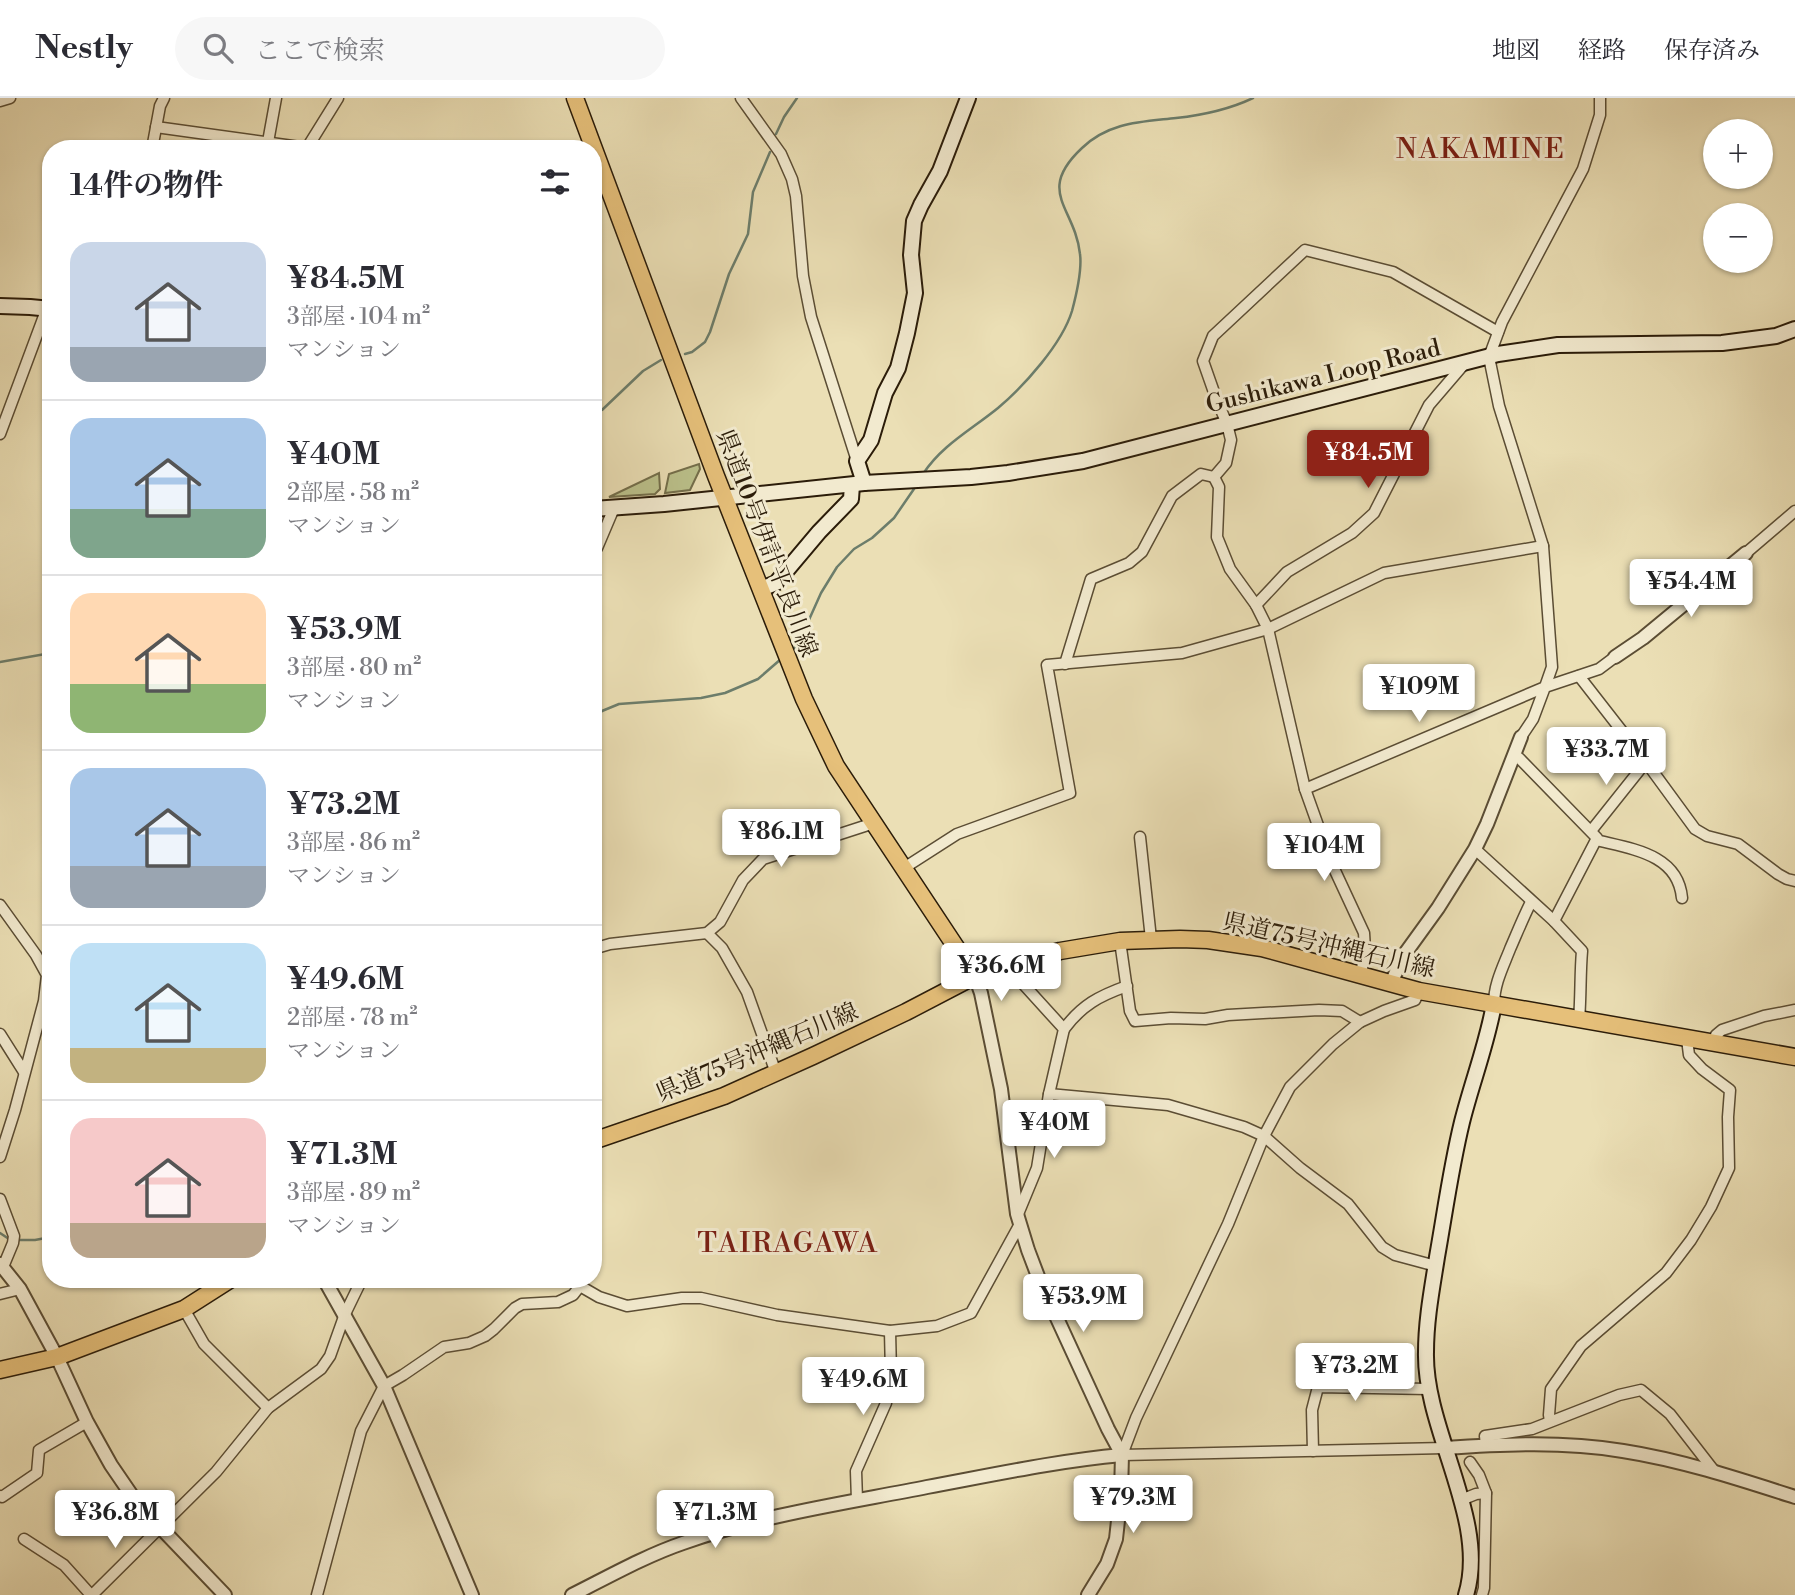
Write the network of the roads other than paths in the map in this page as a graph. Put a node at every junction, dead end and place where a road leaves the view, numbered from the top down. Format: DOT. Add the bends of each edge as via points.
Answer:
graph roads {
  1 [pos="10,98"];
  2 [pos="164,98"];
  3 [pos="276,98"];
  4 [pos="338,98"];
  5 [pos="575,98"];
  6 [pos="741,98"];
  7 [pos="968,98"];
  8 [pos="1600,98"];
  9 [pos="0,102"];
  10 [pos="156,127"];
  11 [pos="154,140"];
  12 [pos="253,140"];
  13 [pos="268,140"];
  14 [pos="312,140"];
  15 [pos="591,140"];
  16 [pos="602,170"];
  17 [pos="0,306"];
  18 [pos="42,309"];
  19 [pos="42,327"];
  20 [pos="1795,329"];
  21 [pos="1498,332"];
  22 [pos="1489,357"];
  23 [pos="1466,363"];
  24 [pos="1227,424"];
  25 [pos="0,434"];
  26 [pos="857,461"];
  27 [pos="1214,477"];
  28 [pos="858,484"];
  29 [pos="725,497"];
  30 [pos="602,509"];
  31 [pos="614,509"];
  32 [pos="1795,512"];
  33 [pos="602,537"];
  34 [pos="1543,546"];
  35 [pos="1745,553"];
  36 [pos="761,589"];
  37 [pos="1256,604"];
  38 [pos="1268,629"];
  39 [pos="1615,657"];
  40 [pos="1065,664"];
  41 [pos="1579,676"];
  42 [pos="1545,687"];
  43 [pos="1521,737"];
  44 [pos="1513,757"];
  45 [pos="1646,761"];
  46 [pos="1305,789"];
  47 [pos="874,824"];
  48 [pos="1591,831"];
  49 [pos="1140,837"];
  50 [pos="1597,840"];
  51 [pos="1475,849"];
  52 [pos="904,868"];
  53 [pos="1795,881"];
  54 [pos="1682,898"];
  55 [pos="1531,902"];
  56 [pos="0,905"];
  57 [pos="1554,921"];
  58 [pos="707,933"];
  59 [pos="1151,939"];
  60 [pos="1120,942"];
  61 [pos="602,946"];
  62 [pos="1005,964"];
  63 [pos="42,966"];
  64 [pos="1361,975"];
  65 [pos="975,976"];
  66 [pos="1391,983"];
  67 [pos="1127,986"];
  68 [pos="1419,991"];
  69 [pos="1494,1004"];
  70 [pos="42,1008"];
  71 [pos="1795,1010"];
  72 [pos="1579,1020"];
  73 [pos="1360,1022"];
  74 [pos="1064,1029"];
  75 [pos="0,1034"];
  76 [pos="1687,1039"];
  77 [pos="1714,1043"];
  78 [pos="1795,1058"];
  79 [pos="24,1072"];
  80 [pos="776,1073"];
  81 [pos="1049,1094"];
  82 [pos="1264,1136"];
  83 [pos="602,1138"];
  84 [pos="0,1157"];
  85 [pos="0,1199"];
  86 [pos="1019,1219"];
  87 [pos="1,1265"];
  88 [pos="1436,1266"];
  89 [pos="217,1288"];
  90 [pos="329,1288"];
  91 [pos="358,1288"];
  92 [pos="575,1288"];
  93 [pos="585,1288"];
  94 [pos="20,1289"];
  95 [pos="0,1294"];
  96 [pos="184,1309"];
  97 [pos="345,1314"];
  98 [pos="890,1331"];
  99 [pos="57,1357"];
  100 [pos="0,1370"];
  101 [pos="384,1386"];
  102 [pos="1429,1389"];
  103 [pos="268,1408"];
  104 [pos="1550,1421"];
  105 [pos="87,1422"];
  106 [pos="1486,1445"];
  107 [pos="1445,1448"];
  108 [pos="1313,1451"];
  109 [pos="1122,1455"];
  110 [pos="1470,1462"];
  111 [pos="1716,1473"];
  112 [pos="1486,1493"];
  113 [pos="0,1496"];
  114 [pos="1795,1497"];
  115 [pos="857,1500"];
  116 [pos="1461,1500"];
  117 [pos="160,1528"];
  118 [pos="24,1539"];
  119 [pos="91,1595"];
  120 [pos="225,1595"];
  121 [pos="317,1595"];
  122 [pos="472,1595"];
  123 [pos="572,1595"];
  124 [pos="1088,1595"];
  125 [pos="1466,1595"];
  126 [pos="1482,1595"];
  1 -- 9 [label="street"];
  2 -- 10 [label="street"];
  3 -- 13 [label="street"];
  4 -- 14 [label="street"];
  5 -- 15 [label="main road, 県道10号伊計平良川線"];
  6 -- 26 [label="street" via="781,154 792,179 811,317"];
  7 -- 26 [label="main road" via="940,171 914,221 915,293 907,333 871,440"];
  8 -- 21 [label="street" via="1600,115 1583,169"];
  10 -- 11 [label="street"];
  10 -- 12 [label="street"];
  16 -- 29 [label="main road, 県道10号伊計平良川線"];
  17 -- 18 [label="main road"];
  19 -- 25 [label="street"];
  20 -- 22 [label="main road, Gushikawa Loop Road" via="1722,343 1558,345"];
  21 -- 22 [label="street"];
  21 -- 24 [label="street" via="1393,272 1306,250 1213,336 1203,361"];
  22 -- 23 [label="main road, Gushikawa Loop Road"];
  22 -- 34 [label="street" via="1499,406"];
  23 -- 24 [label="main road, Gushikawa Loop Road"];
  23 -- 37 [label="street" via="1429,405 1374,513 1352,533 1287,572"];
  24 -- 27 [label="street" via="1231,440 1226,463"];
  24 -- 28 [label="main road, Gushikawa Loop Road" via="1049,467"];
  26 -- 28 [label="main road"];
  27 -- 37 [label="street" via="1219,488 1217,537 1230,569"];
  27 -- 40 [label="street" via="1201,474 1172,496 1142,552 1129,563 1091,579"];
  28 -- 29 [label="main road, Gushikawa Loop Road"];
  28 -- 36 [label="main road" via="851,499 775,583"];
  29 -- 31 [label="main road, Gushikawa Loop Road"];
  29 -- 36 [label="main road, 県道10号伊計平良川線"];
  30 -- 31 [label="main road, Gushikawa Loop Road"];
  31 -- 33 [label="street"];
  32 -- 35 [label="street"];
  34 -- 38 [label="street" via="1384,573"];
  34 -- 42 [label="street" via="1552,667"];
  35 -- 39 [label="street"];
  36 -- 47 [label="main road, 県道10号伊計平良川線" via="818,731"];
  37 -- 38 [label="street"];
  38 -- 40 [label="street" via="1182,653"];
  38 -- 46 [label="street"];
  39 -- 41 [label="street"];
  40 -- 52 [label="street" via="1047,665 1070,793 957,834"];
  41 -- 42 [label="street"];
  41 -- 45 [label="street"];
  42 -- 43 [label="street"];
  42 -- 46 [label="street"];
  43 -- 44 [label="street"];
  44 -- 48 [label="street"];
  44 -- 51 [label="street"];
  45 -- 48 [label="street"];
  45 -- 53 [label="street" via="1698,832 1738,845 1777,874"];
  46 -- 64 [label="street" via="1331,862 1364,933"];
  47 -- 52 [label="main road, 県道10号伊計平良川線"];
  47 -- 58 [label="street" via="763,859 743,880 720,922"];
  48 -- 50 [label="street"];
  49 -- 59 [label="street"];
  50 -- 54 [label="street" via="1634,848 1668,866 1681,886"];
  50 -- 57 [label="street"];
  51 -- 55 [label="street"];
  51 -- 66 [label="street" via="1404,955"];
  52 -- 65 [label="main road, 県道10号伊計平良川線"];
  55 -- 57 [label="street"];
  55 -- 69 [label="street" via="1497,983"];
  56 -- 63 [label="street"];
  57 -- 72 [label="street" via="1582,951"];
  58 -- 61 [label="street"];
  58 -- 80 [label="street" via="722,948 747,992"];
  59 -- 60 [label="main road, 県道75号沖縄石川線"];
  59 -- 64 [label="main road, 県道75号沖縄石川線" via="1208,940 1262,948"];
  60 -- 62 [label="main road, 県道75号沖縄石川線"];
  60 -- 67 [label="street"];
  62 -- 65 [label="main road, 県道75号沖縄石川線"];
  62 -- 74 [label="street"];
  64 -- 66 [label="main road, 県道75号沖縄石川線"];
  65 -- 80 [label="main road, 県道75号沖縄石川線"];
  65 -- 86 [label="street" via="1002,1089"];
  66 -- 68 [label="main road, 県道75号沖縄石川線"];
  67 -- 73 [label="street" via="1135,1021 1342,1010"];
  67 -- 74 [label="street" via="1088,1003"];
  68 -- 69 [label="main road, 県道75号沖縄石川線"];
  68 -- 73 [label="street" via="1415,1000"];
  69 -- 72 [label="main road, 県道75号沖縄石川線"];
  69 -- 88 [label="main road" via="1451,1169"];
  70 -- 79 [label="street"];
  71 -- 77 [label="street" via="1722,1030"];
  72 -- 76 [label="main road, 県道75号沖縄石川線"];
  73 -- 82 [label="street" via="1290,1087"];
  74 -- 81 [label="street"];
  75 -- 79 [label="street"];
  76 -- 77 [label="main road, 県道75号沖縄石川線"];
  76 -- 104 [label="street" via="1689,1055 1730,1090 1729,1168 1711,1207 1665,1273 1581,1346 1552,1389"];
  77 -- 78 [label="main road, 県道75号沖縄石川線"];
  79 -- 84 [label="street"];
  80 -- 83 [label="main road, 県道75号沖縄石川線"];
  81 -- 82 [label="street" via="1168,1105"];
  81 -- 86 [label="street" via="1037,1168"];
  82 -- 88 [label="street" via="1348,1204 1382,1247"];
  82 -- 109 [label="street"];
  85 -- 87 [label="street" via="13,1237"];
  86 -- 98 [label="street" via="971,1313 937,1326"];
  86 -- 109 [label="street" via="1039,1279"];
  87 -- 94 [label="street"];
  88 -- 102 [label="main road" via="1426,1337"];
  89 -- 96 [label="main road"];
  90 -- 97 [label="street"];
  91 -- 97 [label="street"];
  92 -- 101 [label="street" via="573,1295 558,1302 522,1304 485,1336 444,1347"];
  93 -- 98 [label="street" via="627,1306 701,1298 777,1315"];
  94 -- 95 [label="street"];
  94 -- 99 [label="street"];
  96 -- 99 [label="main road"];
  96 -- 103 [label="street" via="204,1344"];
  97 -- 101 [label="street"];
  97 -- 103 [label="street" via="321,1369"];
  98 -- 115 [label="street" via="886,1404 856,1471"];
  99 -- 100 [label="main road"];
  99 -- 105 [label="street"];
  101 -- 121 [label="street" via="361,1431"];
  101 -- 122 [label="street"];
  102 -- 107 [label="main road"];
  102 -- 108 [label="street" via="1318,1387 1312,1410"];
  103 -- 117 [label="street" via="216,1472"];
  104 -- 106 [label="street" via="1532,1429 1485,1436"];
  104 -- 111 [label="street" via="1641,1390 1670,1414"];
  105 -- 113 [label="street" via="39,1450 37,1474"];
  105 -- 117 [label="street" via="124,1484"];
  106 -- 107 [label="street"];
  106 -- 111 [label="street" via="1603,1448"];
  107 -- 108 [label="street"];
  107 -- 116 [label="main road"];
  108 -- 109 [label="street"];
  109 -- 115 [label="street" via="1036,1466"];
  109 -- 124 [label="street" via="1116,1539"];
  110 -- 112 [label="street"];
  111 -- 114 [label="street"];
  112 -- 116 [label="street"];
  112 -- 126 [label="street"];
  115 -- 123 [label="street" via="694,1539"];
  116 -- 125 [label="main road" via="1471,1550"];
  117 -- 119 [label="street"];
  117 -- 120 [label="street"];
  118 -- 119 [label="street" via="64,1565"];
}
